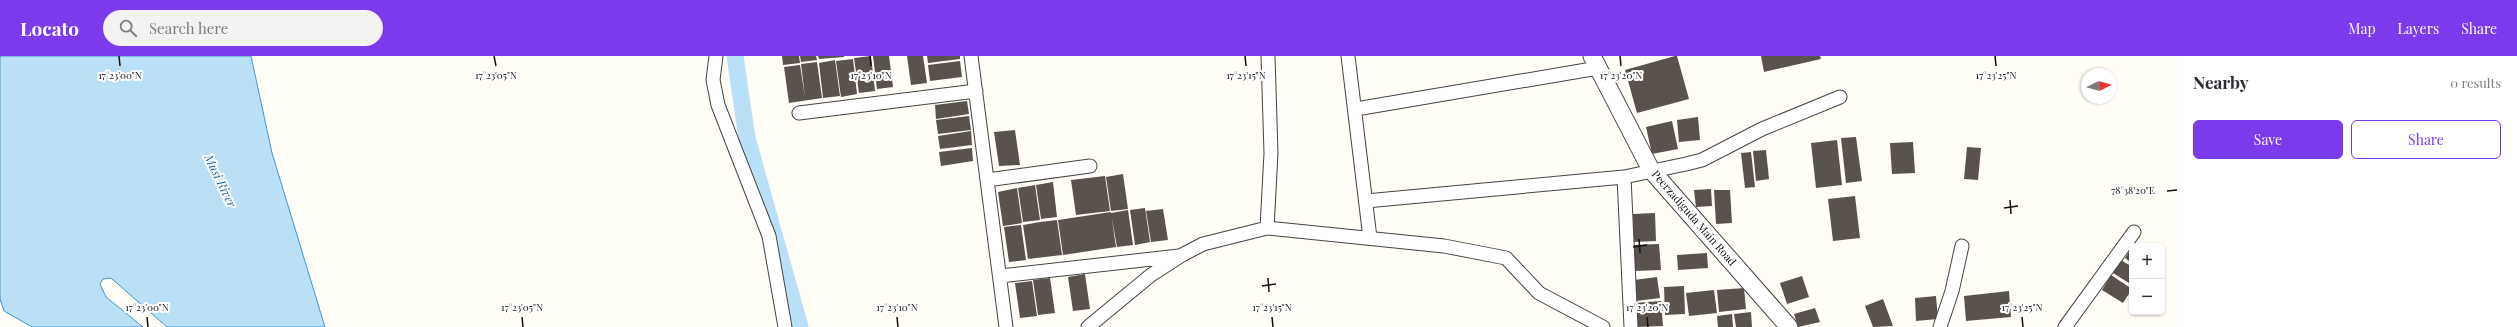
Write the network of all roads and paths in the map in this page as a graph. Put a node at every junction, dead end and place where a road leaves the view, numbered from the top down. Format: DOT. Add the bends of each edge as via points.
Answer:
graph roads {
  1 [pos="716,56"];
  2 [pos="971,56"];
  3 [pos="1268,56"];
  4 [pos="1348,56"];
  5 [pos="1595,62"];
  6 [pos="976,92"];
  7 [pos="1840,97"];
  8 [pos="1356,109"];
  9 [pos="799,113"];
  10 [pos="1090,166"];
  11 [pos="1651,170"];
  12 [pos="1624,177"];
  13 [pos="987,180"];
  14 [pos="1366,201"];
  15 [pos="1267,228"];
  16 [pos="2134,232"];
  17 [pos="1370,238"];
  18 [pos="1962,246"];
  19 [pos="1182,256"];
  20 [pos="1000,276"];
  21 [pos="1598,326"];
  22 [pos="785,327"];
  23 [pos="1006,327"];
  24 [pos="1088,327"];
  25 [pos="1631,327"];
  26 [pos="1789,327"];
  27 [pos="1940,327"];
  28 [pos="2065,327"];
  1 -- 22 [label="street" via="713,80 718,105 768,236"];
  2 -- 6 [label="street"];
  3 -- 15 [label="street" via="1271,154"];
  4 -- 8 [label="street"];
  5 -- 8 [label="street"];
  5 -- 11 [label="street, Peerzadiguda Main Road"];
  6 -- 9 [label="street"];
  6 -- 13 [label="street"];
  7 -- 11 [label="street" via="1762,129 1702,160"];
  8 -- 14 [label="street"];
  10 -- 13 [label="street"];
  11 -- 12 [label="street"];
  11 -- 26 [label="street, Peerzadiguda Main Road"];
  12 -- 14 [label="street"];
  12 -- 25 [label="street"];
  13 -- 20 [label="street"];
  14 -- 17 [label="street"];
  15 -- 17 [label="street"];
  15 -- 19 [label="street" via="1203,244"];
  16 -- 28 [label="street"];
  17 -- 21 [label="street" via="1444,246 1506,258 1540,292"];
  18 -- 27 [label="street" via="1952,291"];
  19 -- 20 [label="street"];
  19 -- 24 [label="street" via="1151,275"];
  20 -- 23 [label="street"];
}
